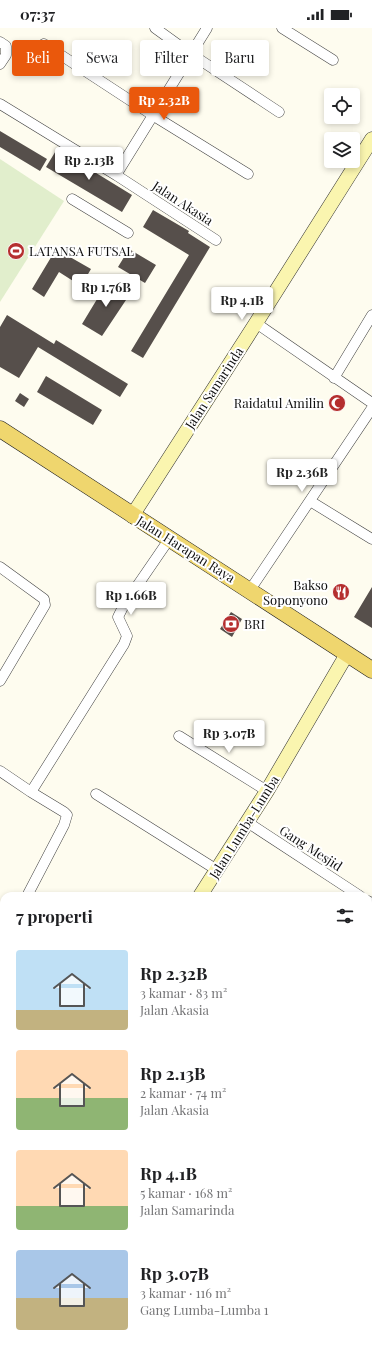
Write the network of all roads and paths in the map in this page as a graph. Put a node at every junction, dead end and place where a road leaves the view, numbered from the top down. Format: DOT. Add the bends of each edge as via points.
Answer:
graph roads {
  1 [pos="155,28"];
  2 [pos="207,28"];
  3 [pos="282,28"];
  4 [pos="172,40"];
  5 [pos="200,40"];
  6 [pos="0,42"];
  7 [pos="64,57"];
  8 [pos="333,60"];
  9 [pos="203,62"];
  10 [pos="0,64"];
  11 [pos="178,76"];
  12 [pos="0,104"];
  13 [pos="279,112"];
  14 [pos="154,116"];
  15 [pos="372,139"];
  16 [pos="248,174"];
  17 [pos="116,175"];
  18 [pos="72,199"];
  19 [pos="128,233"];
  20 [pos="216,240"];
  21 [pos="372,315"];
  22 [pos="256,323"];
  23 [pos="334,378"];
  24 [pos="372,404"];
  25 [pos="372,408"];
  26 [pos="0,429"];
  27 [pos="310,501"];
  28 [pos="132,516"];
  29 [pos="170,538"];
  30 [pos="372,539"];
  31 [pos="0,567"];
  32 [pos="250,590"];
  33 [pos="347,654"];
  34 [pos="372,670"];
  35 [pos="0,681"];
  36 [pos="179,736"];
  37 [pos="0,771"];
  38 [pos="267,791"];
  39 [pos="31,792"];
  40 [pos="96,794"];
  41 [pos="247,822"];
  42 [pos="217,870"];
  43 [pos="29,892"];
  44 [pos="203,892"];
  45 [pos="354,892"];
  1 -- 4 [label="street"];
  2 -- 5 [label="street"];
  3 -- 8 [label="street"];
  6 -- 10 [label="street" via="6,46 6,55"];
  7 -- 14 [label="street"];
  9 -- 13 [label="street"];
  11 -- 14 [label="street"];
  12 -- 17 [label="street, Jalan Akasia"];
  14 -- 16 [label="street"];
  14 -- 17 [label="street"];
  15 -- 22 [label="street, Jalan Samarinda"];
  17 -- 20 [label="street, Jalan Akasia"];
  18 -- 19 [label="street"];
  21 -- 23 [label="street"];
  22 -- 23 [label="street"];
  22 -- 28 [label="street, Jalan Samarinda"];
  23 -- 24 [label="street"];
  25 -- 27 [label="street"];
  26 -- 28 [label="main road, Jalan Harapan Raya"];
  27 -- 30 [label="street"];
  27 -- 32 [label="street"];
  28 -- 29 [label="main road, Jalan Harapan Raya"];
  29 -- 32 [label="main road, Jalan Harapan Raya"];
  29 -- 39 [label="street" via="118,617 127,636 124,644"];
  31 -- 35 [label="street" via="44,599 45,605"];
  32 -- 33 [label="main road, Jalan Harapan Raya"];
  33 -- 34 [label="main road, Jalan Harapan Raya"];
  33 -- 38 [label="street, Jalan Lumba-Lumba"];
  36 -- 38 [label="street"];
  37 -- 39 [label="street"];
  38 -- 41 [label="street, Jalan Lumba-Lumba"];
  39 -- 43 [label="street" via="67,814 64,825"];
  40 -- 42 [label="street"];
  41 -- 42 [label="street, Jalan Lumba-Lumba"];
  41 -- 45 [label="street, Gang Mesjid"];
  42 -- 44 [label="street, Jalan Lumba-Lumba"];
}
